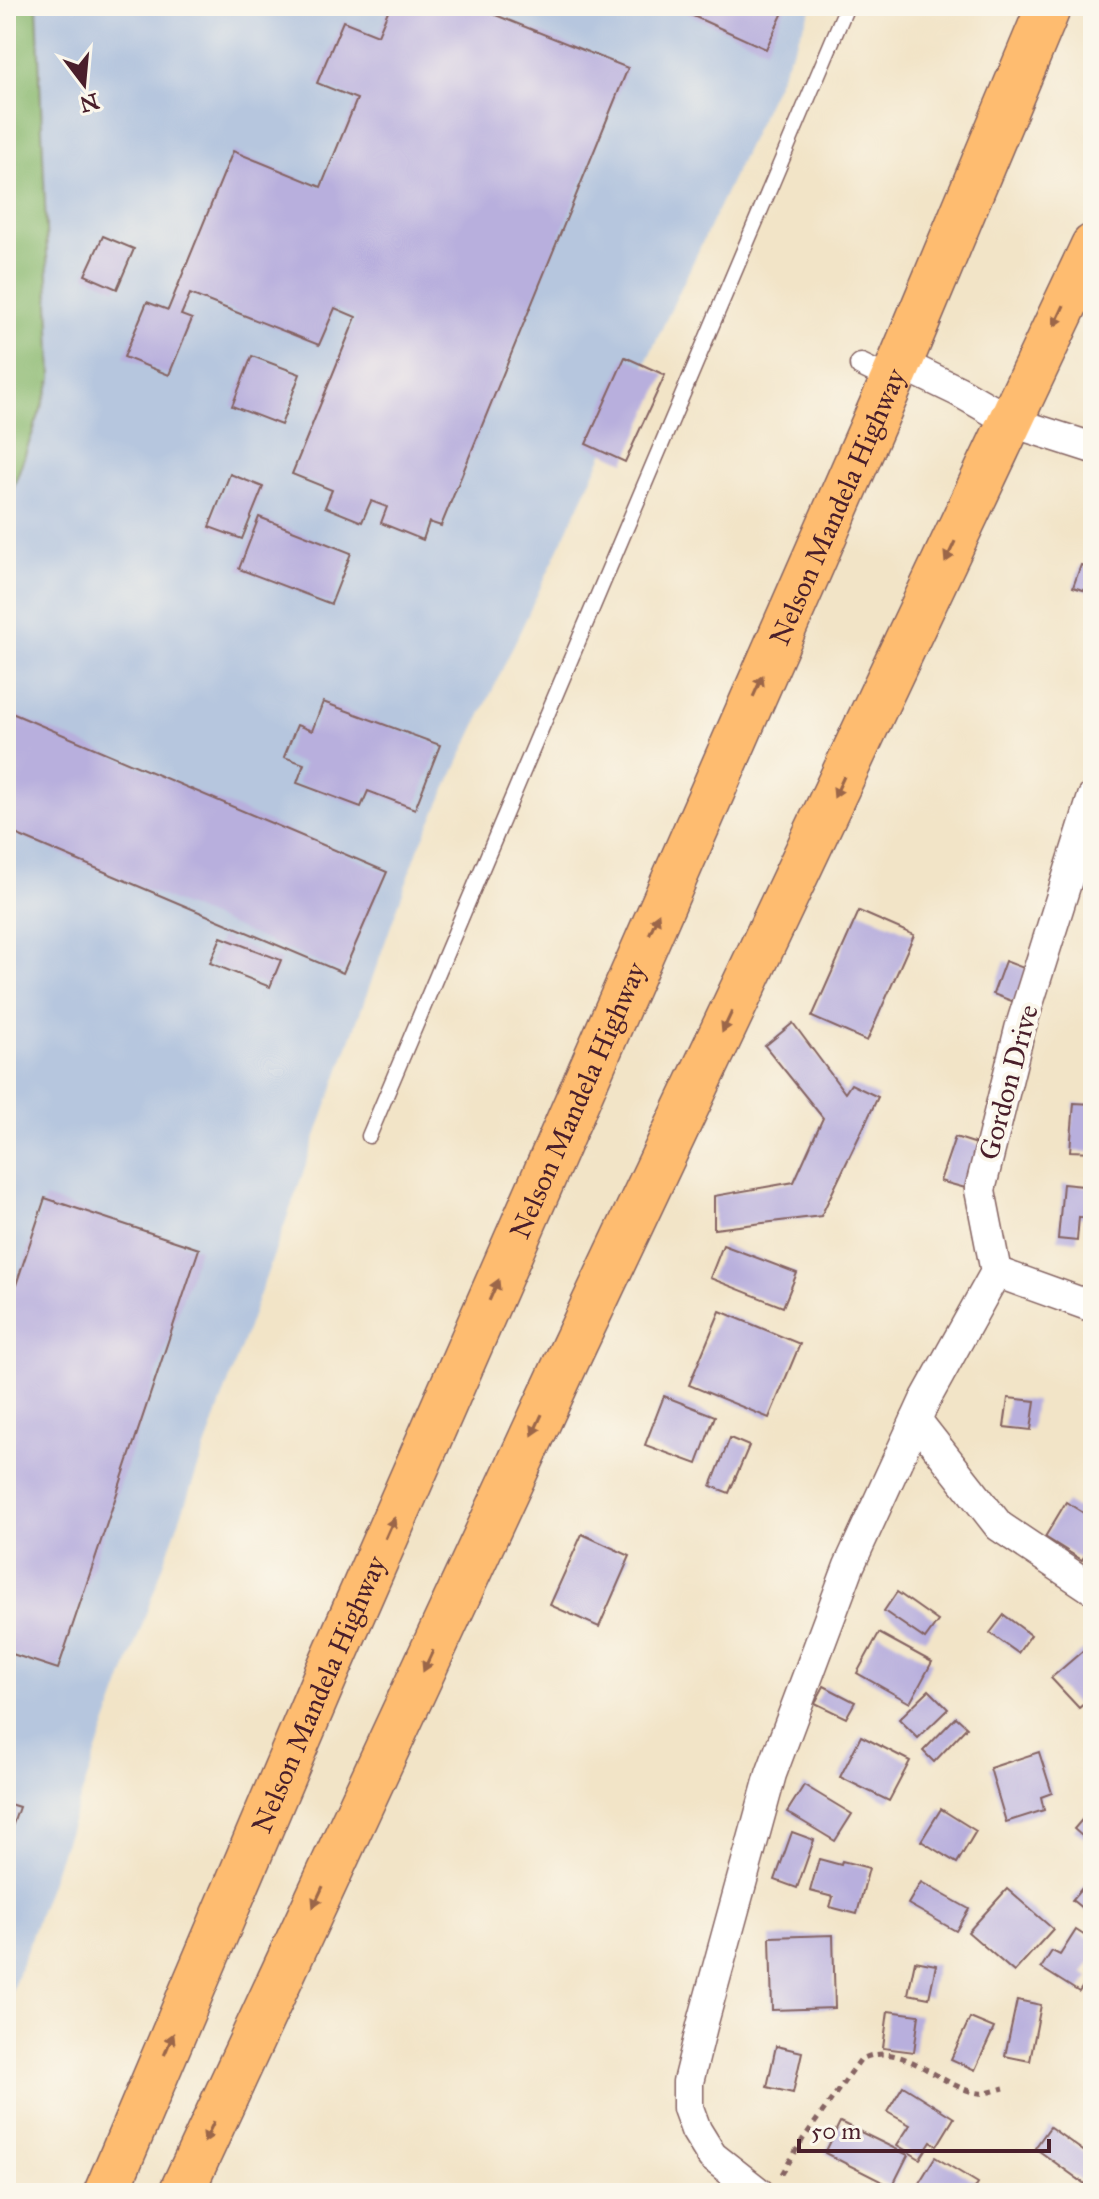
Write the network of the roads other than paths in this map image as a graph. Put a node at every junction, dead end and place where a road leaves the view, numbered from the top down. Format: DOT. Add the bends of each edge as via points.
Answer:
graph roads {
  1 [pos="847,6"];
  2 [pos="1049,6"];
  3 [pos="1093,246"];
  4 [pos="884,369"];
  5 [pos="1011,402"];
  6 [pos="1093,448"];
  7 [pos="1093,797"];
  8 [pos="369,1136"];
  9 [pos="996,1272"];
  10 [pos="1093,1307"];
  11 [pos="916,1420"];
  12 [pos="1093,1589"];
  13 [pos="768,2188"];
  14 [pos="106,2193"];
  15 [pos="181,2193"];
  1 -- 8 [label="lane"];
  2 -- 4 [label="highway, Nelson Mandela Highway" via="991,150"];
  3 -- 5 [label="highway, one-way"];
  4 -- 5 [label="street"];
  14 -- 4 [label="highway, Nelson Mandela Highway, one-way"];
  5 -- 6 [label="street"];
  5 -- 15 [label="highway, one-way"];
  7 -- 9 [label="street, Gordon Drive" via="1020,1029 980,1190"];
  9 -- 10 [label="street"];
  9 -- 11 [label="street"];
  11 -- 12 [label="street" via="999,1526"];
  11 -- 13 [label="street" via="849,1566 771,1774 688,2082 688,2108 712,2156"];
}
